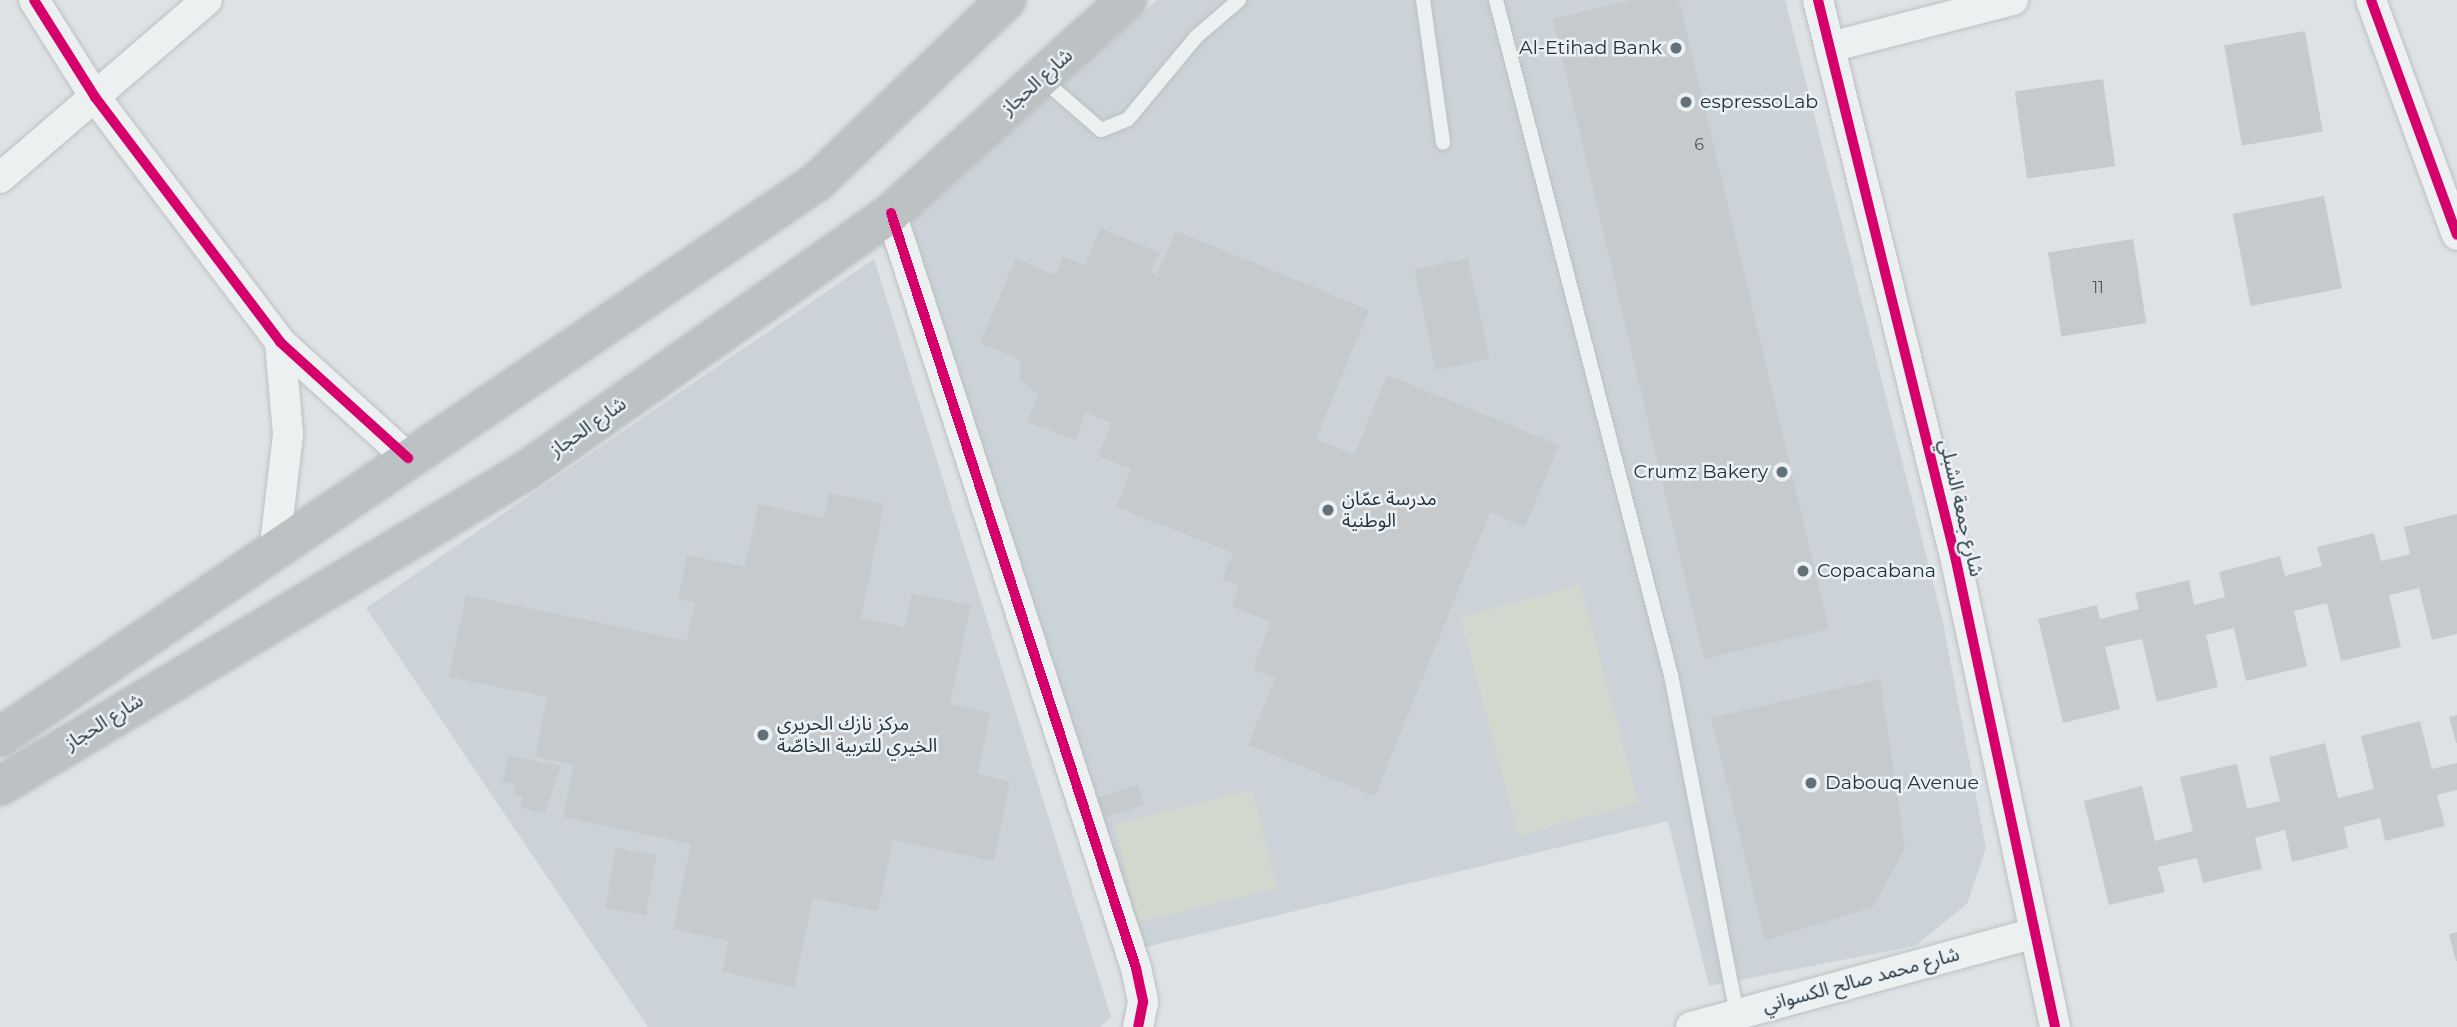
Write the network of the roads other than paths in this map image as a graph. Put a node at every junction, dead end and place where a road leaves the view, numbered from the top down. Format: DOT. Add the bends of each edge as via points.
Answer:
graph roads {
  1 [pos="34,0"];
  2 [pos="207,0"];
  3 [pos="1006,0"];
  4 [pos="1127,0"];
  5 [pos="1239,0"];
  6 [pos="1423,0"];
  7 [pos="1496,0"];
  8 [pos="1818,0"];
  9 [pos="2013,0"];
  10 [pos="2371,0"];
  11 [pos="1830,47"];
  12 [pos="1041,78"];
  13 [pos="95,97"];
  14 [pos="1443,143"];
  15 [pos="0,178"];
  16 [pos="891,213"];
  17 [pos="2457,235"];
  18 [pos="280,342"];
  19 [pos="408,458"];
  20 [pos="275,545"];
  21 [pos="0,737"];
  22 [pos="0,786"];
  23 [pos="2031,934"];
  24 [pos="1737,1014"];
  25 [pos="1138,1027"];
  26 [pos="1691,1027"];
  27 [pos="2055,1027"];
  1 -- 13 [label="street"];
  2 -- 13 [label="street"];
  3 -- 19 [label="main road" via="818,181"];
  4 -- 12 [label="main road, شارع الحجاز"];
  5 -- 12 [label="lane" via="1196,37 1128,119 1101,130"];
  6 -- 14 [label="lane"];
  7 -- 24 [label="lane" via="1671,675"];
  8 -- 11 [label="street, شارع جمعة الشبلي"];
  9 -- 11 [label="street"];
  10 -- 17 [label="street"];
  11 -- 23 [label="street, شارع جمعة الشبلي" via="1955,556"];
  12 -- 16 [label="main road, شارع الحجاز"];
  13 -- 15 [label="street"];
  13 -- 18 [label="street"];
  16 -- 22 [label="main road, شارع الحجاز" via="527,470"];
  16 -- 25 [label="street" via="1136,968 1143,1002"];
  18 -- 19 [label="street"];
  18 -- 20 [label="street" via="288,434"];
  19 -- 20 [label="main road"];
  20 -- 21 [label="main road"];
  23 -- 24 [label="street, شارع محمد صالح الكسواني"];
  23 -- 27 [label="street, شارع جمعة الشبلي"];
  24 -- 26 [label="street, شارع محمد صالح الكسواني"];
}
